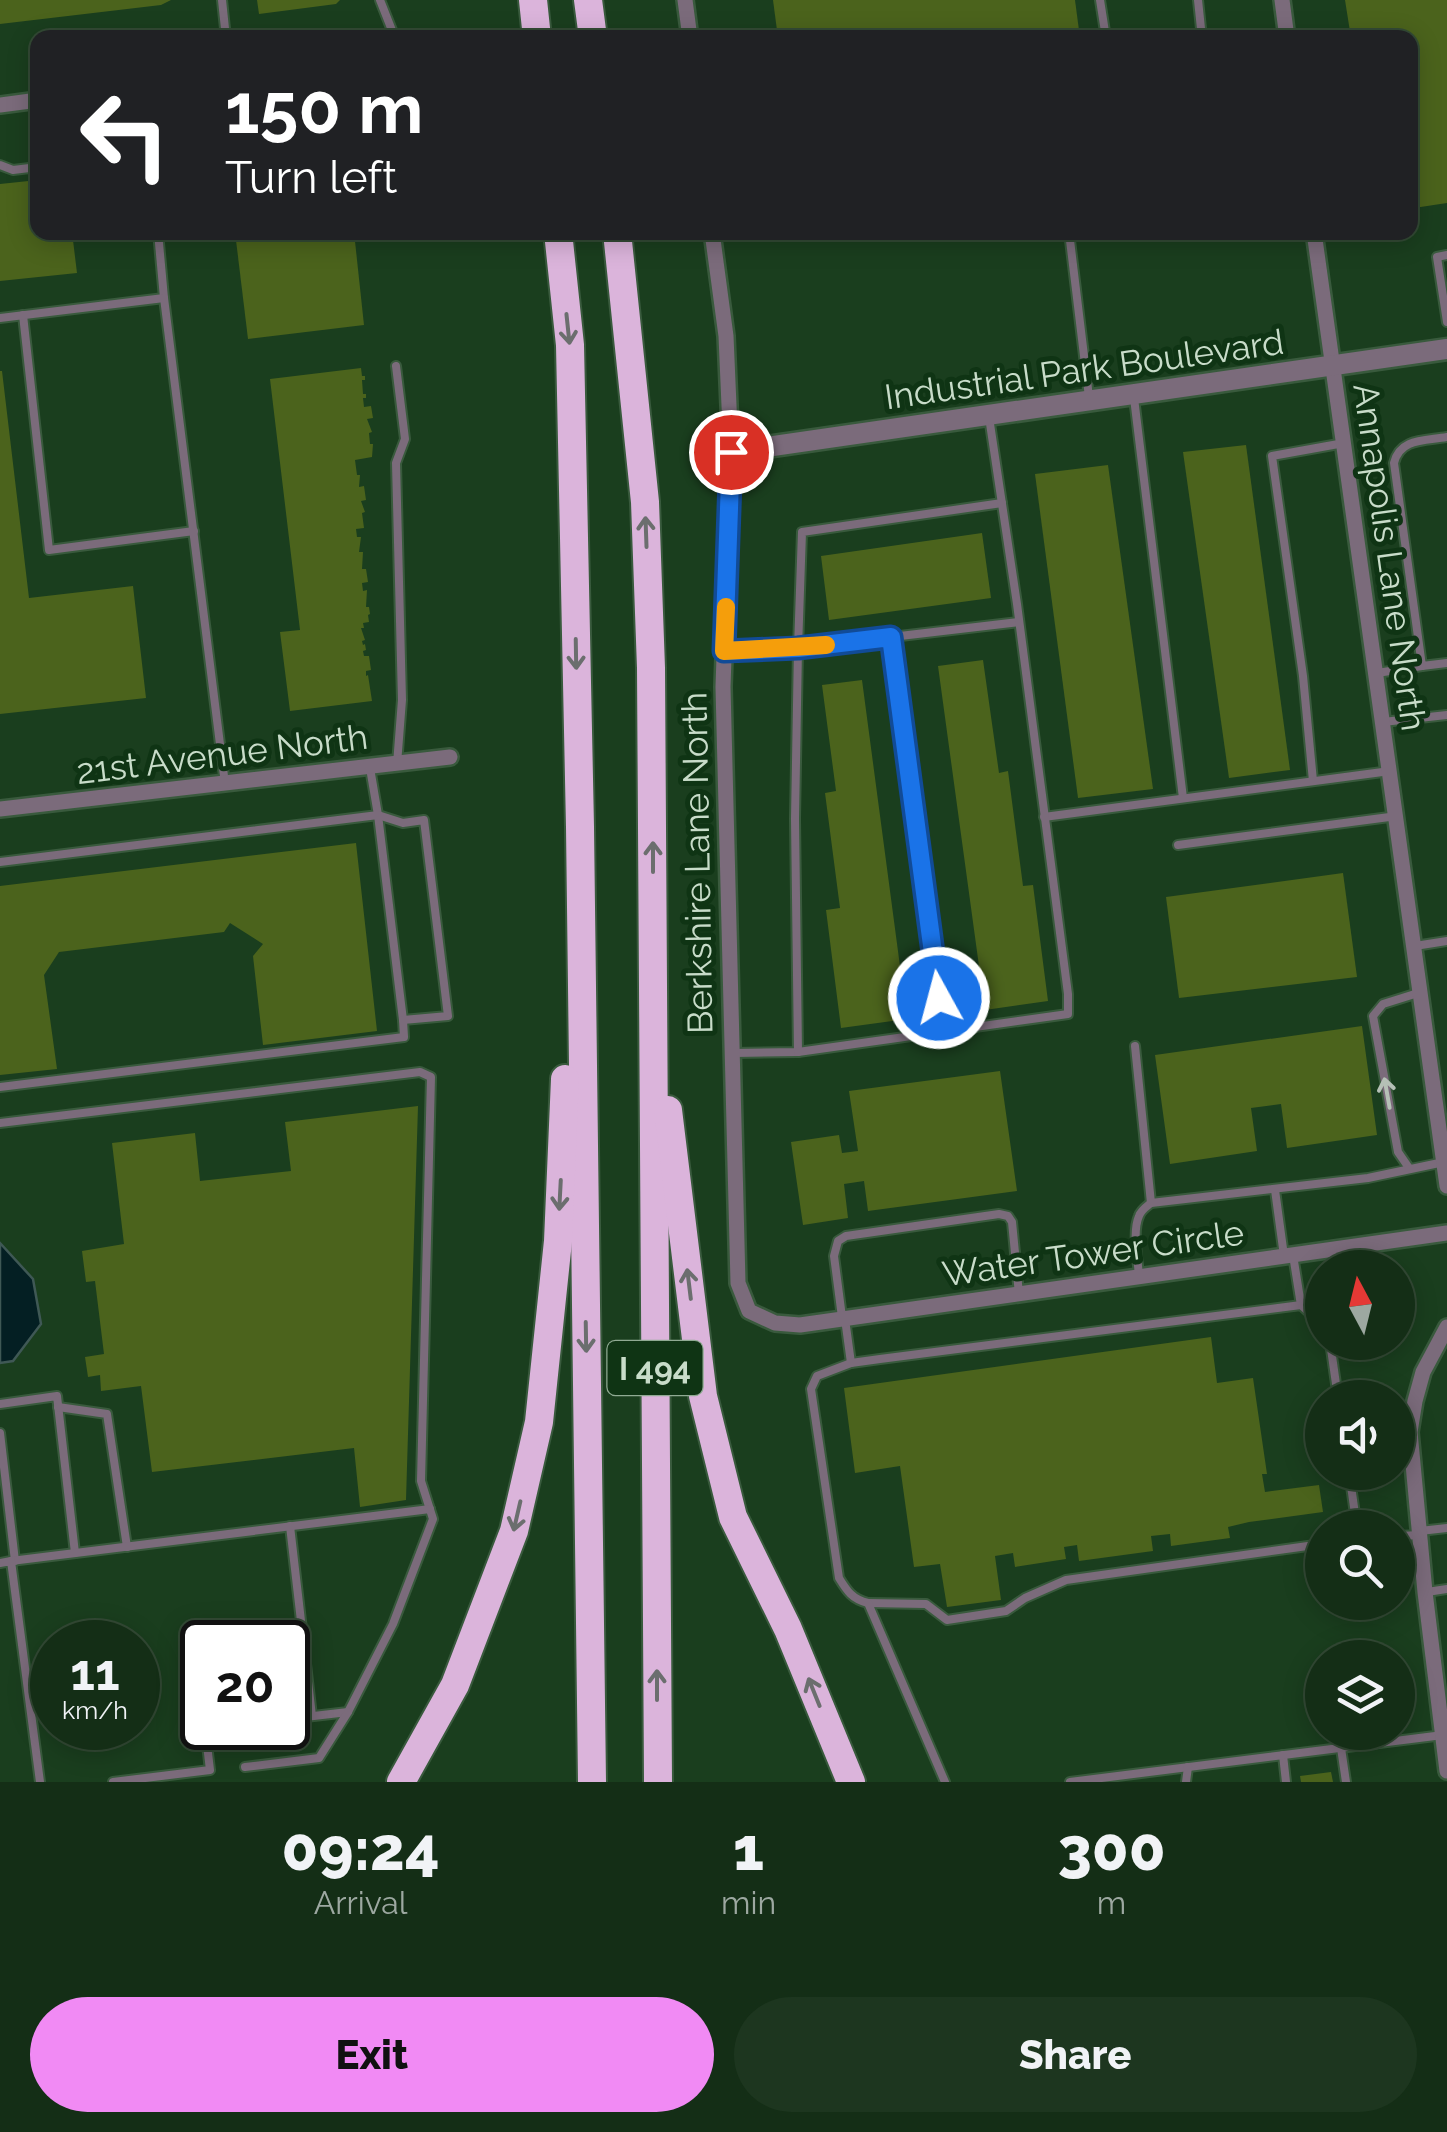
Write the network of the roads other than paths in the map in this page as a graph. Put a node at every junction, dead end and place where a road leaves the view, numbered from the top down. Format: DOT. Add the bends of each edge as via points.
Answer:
graph roads {
  1 [pos="222,0"];
  2 [pos="380,0"];
  3 [pos="533,0"];
  4 [pos="588,0"];
  5 [pos="686,0"];
  6 [pos="1100,0"];
  7 [pos="1198,0"];
  8 [pos="1282,0"];
  9 [pos="225,30"];
  10 [pos="392,30"];
  11 [pos="536,30"];
  12 [pos="592,30"];
  13 [pos="689,30"];
  14 [pos="1105,30"];
  15 [pos="1201,30"];
  16 [pos="1286,30"];
  17 [pos="30,101"];
  18 [pos="0,104"];
  19 [pos="0,165"];
  20 [pos="30,168"];
  21 [pos="159,240"];
  22 [pos="559,240"];
  23 [pos="618,240"];
  24 [pos="713,240"];
  25 [pos="1070,240"];
  26 [pos="1315,240"];
  27 [pos="1447,255"];
  28 [pos="164,298"];
  29 [pos="23,315"];
  30 [pos="0,318"];
  31 [pos="1447,322"];
  32 [pos="1447,348"];
  33 [pos="396,366"];
  34 [pos="1333,366"];
  35 [pos="1133,394"];
  36 [pos="1089,400"];
  37 [pos="989,414"];
  38 [pos="1447,438"];
  39 [pos="1344,443"];
  40 [pos="731,452"];
  41 [pos="1002,502"];
  42 [pos="194,532"];
  43 [pos="1019,622"];
  44 [pos="891,637"];
  45 [pos="798,648"];
  46 [pos="724,651"];
  47 [pos="1447,663"];
  48 [pos="1422,666"];
  49 [pos="1376,674"];
  50 [pos="1447,715"];
  51 [pos="1384,722"];
  52 [pos="450,757"];
  53 [pos="397,764"];
  54 [pos="370,768"];
  55 [pos="1390,770"];
  56 [pos="1314,781"];
  57 [pos="225,784"];
  58 [pos="1184,798"];
  59 [pos="0,810"];
  60 [pos="378,815"];
  61 [pos="1397,816"];
  62 [pos="1044,817"];
  63 [pos="1178,845"];
  64 [pos="0,862"];
  65 [pos="1447,942"];
  66 [pos="1415,946"];
  67 [pos="654,954"];
  68 [pos="1421,992"];
  69 [pos="581,994"];
  70 [pos="403,1020"];
  71 [pos="944,1032"];
  72 [pos="1134,1046"];
  73 [pos="798,1052"];
  74 [pos="731,1053"];
  75 [pos="0,1087"];
  76 [pos="0,1123"];
  77 [pos="1444,1153"];
  78 [pos="1409,1168"];
  79 [pos="1447,1186"];
  80 [pos="1275,1190"];
  81 [pos="1150,1203"];
  82 [pos="1447,1232"];
  83 [pos="1288,1256"];
  84 [pos="1139,1277"];
  85 [pos="1018,1294"];
  86 [pos="1301,1305"];
  87 [pos="1305,1309"];
  88 [pos="749,1311"];
  89 [pos="844,1319"];
  90 [pos="1447,1327"];
  91 [pos="851,1363"];
  92 [pos="0,1404"];
  93 [pos="58,1406"];
  94 [pos="0,1433"];
  95 [pos="430,1509"];
  96 [pos="290,1526"];
  97 [pos="1447,1528"];
  98 [pos="1421,1533"];
  99 [pos="1415,1534"];
  100 [pos="1305,1546"];
  101 [pos="127,1547"];
  102 [pos="75,1553"];
  103 [pos="13,1561"];
  104 [pos="0,1563"];
  105 [pos="1447,1589"];
  106 [pos="1425,1592"];
  107 [pos="868,1604"];
  108 [pos="348,1712"];
  109 [pos="312,1716"];
  110 [pos="1445,1734"];
  111 [pos="1415,1738"];
  112 [pos="207,1750"];
  113 [pos="1324,1750"];
  114 [pos="1341,1750"];
  115 [pos="1282,1755"];
  116 [pos="1188,1767"];
  117 [pos="246,1768"];
  118 [pos="1447,1771"];
  119 [pos="1141,1777"];
  120 [pos="40,1782"];
  121 [pos="112,1782"];
  122 [pos="401,1782"];
  123 [pos="592,1782"];
  124 [pos="658,1782"];
  125 [pos="851,1782"];
  126 [pos="945,1782"];
  127 [pos="1070,1782"];
  128 [pos="1186,1782"];
  129 [pos="1286,1782"];
  130 [pos="1346,1782"];
  1 -- 9 [label="lane"];
  2 -- 10 [label="lane"];
  3 -- 11 [label="highway"];
  4 -- 12 [label="highway"];
  5 -- 13 [label="street"];
  6 -- 14 [label="lane"];
  7 -- 15 [label="lane"];
  8 -- 16 [label="street"];
  17 -- 18 [label="street"];
  19 -- 20 [label="lane"];
  21 -- 28 [label="lane"];
  22 -- 69 [label="highway, I 494, one-way" via="570,344"];
  67 -- 23 [label="highway, I 494, one-way" via="645,502"];
  24 -- 40 [label="street, Berkshire Lane North"];
  25 -- 36 [label="lane"];
  26 -- 34 [label="street, Annapolis Lane North"];
  27 -- 31 [label="lane" via="1437,256"];
  28 -- 29 [label="lane"];
  28 -- 42 [label="lane"];
  29 -- 30 [label="lane"];
  29 -- 42 [label="lane" via="49,550"];
  32 -- 34 [label="street, Industrial Park Boulevard"];
  33 -- 53 [label="lane" via="404,439 396,464 402,700"];
  34 -- 35 [label="street, Industrial Park Boulevard"];
  34 -- 39 [label="street, Annapolis Lane North"];
  35 -- 36 [label="street, Industrial Park Boulevard"];
  35 -- 58 [label="lane"];
  36 -- 37 [label="street, Industrial Park Boulevard"];
  37 -- 40 [label="street, Industrial Park Boulevard"];
  37 -- 41 [label="lane"];
  38 -- 48 [label="lane" via="1404,444 1394,462"];
  39 -- 49 [label="street, Annapolis Lane North"];
  39 -- 56 [label="lane" via="1272,456"];
  40 -- 46 [label="street, Berkshire Lane North"];
  41 -- 43 [label="lane"];
  41 -- 45 [label="lane" via="802,532"];
  42 -- 57 [label="lane"];
  43 -- 44 [label="lane"];
  43 -- 62 [label="lane"];
  44 -- 45 [label="lane"];
  44 -- 71 [label="lane"];
  45 -- 46 [label="lane"];
  45 -- 73 [label="lane"];
  46 -- 74 [label="street, Berkshire Lane North"];
  47 -- 48 [label="lane"];
  48 -- 49 [label="lane"];
  49 -- 51 [label="street, Annapolis Lane North"];
  50 -- 51 [label="lane"];
  51 -- 55 [label="street, Annapolis Lane North"];
  52 -- 53 [label="street, 21st Avenue North"];
  53 -- 54 [label="street, 21st Avenue North"];
  54 -- 57 [label="street, 21st Avenue North"];
  54 -- 60 [label="lane"];
  55 -- 56 [label="lane"];
  55 -- 61 [label="street, Annapolis Lane North"];
  56 -- 58 [label="lane"];
  57 -- 59 [label="street, 21st Avenue North"];
  58 -- 62 [label="lane"];
  60 -- 64 [label="lane"];
  60 -- 70 [label="lane"];
  60 -- 70 [label="lane" via="403,823 424,820 448,1016"];
  61 -- 63 [label="lane"];
  61 -- 66 [label="street, Annapolis Lane North"];
  62 -- 71 [label="lane" via="1068,1014"];
  65 -- 66 [label="lane"];
  66 -- 68 [label="street, Annapolis Lane North"];
  124 -- 67 [label="highway, I 494, one-way"];
  125 -- 67 [label="highway, one-way" via="733,1518 703,1396"];
  68 -- 77 [label="street, Annapolis Lane North"];
  78 -- 68 [label="lane, one-way" via="1398,1152 1373,1016 1383,1004"];
  69 -- 122 [label="highway, one-way" via="567,1044 558,1241 539,1422 523,1495 455,1685"];
  69 -- 123 [label="highway, I 494, one-way"];
  70 -- 75 [label="lane" via="404,1037"];
  71 -- 73 [label="lane"];
  72 -- 81 [label="lane"];
  73 -- 74 [label="lane"];
  74 -- 88 [label="street, Berkshire Lane North" via="738,1283"];
  76 -- 95 [label="lane" via="420,1072 431,1076 421,1480"];
  77 -- 78 [label="lane"];
  77 -- 79 [label="street, Annapolis Lane North"];
  78 -- 80 [label="lane"];
  80 -- 81 [label="lane"];
  80 -- 83 [label="lane"];
  81 -- 84 [label="lane" via="1138,1218"];
  82 -- 83 [label="street, Water Tower Circle"];
  83 -- 84 [label="street, Water Tower Circle"];
  83 -- 86 [label="lane"];
  84 -- 85 [label="street, Water Tower Circle"];
  85 -- 89 [label="street, Water Tower Circle"];
  85 -- 89 [label="lane" via="1012,1222 999,1214 980,1216 838,1241 834,1256"];
  86 -- 87 [label="lane"];
  86 -- 91 [label="lane"];
  88 -- 89 [label="street, Water Tower Circle" via="800,1326"];
  89 -- 91 [label="lane"];
  90 -- 98 [label="street" via="1424,1372 1410,1432"];
  91 -- 107 [label="lane" via="817,1376 811,1389 838,1578"];
  92 -- 93 [label="lane" via="57,1396"];
  93 -- 101 [label="lane" via="107,1414"];
  93 -- 102 [label="lane"];
  94 -- 103 [label="lane"];
  95 -- 96 [label="lane"];
  95 -- 108 [label="lane" via="433,1519 393,1624"];
  96 -- 101 [label="lane"];
  96 -- 109 [label="lane"];
  97 -- 98 [label="lane"];
  98 -- 99 [label="lane"];
  98 -- 106 [label="street"];
  100 -- 107 [label="lane" via="1066,1580 1006,1611 947,1620 926,1604"];
  101 -- 102 [label="lane"];
  102 -- 103 [label="lane"];
  103 -- 104 [label="lane"];
  103 -- 120 [label="lane"];
  105 -- 106 [label="lane"];
  106 -- 110 [label="street"];
  107 -- 126 [label="lane"];
  108 -- 109 [label="lane"];
  108 -- 117 [label="lane" via="319,1758"];
  110 -- 111 [label="lane"];
  110 -- 118 [label="street"];
  112 -- 121 [label="lane" via="210,1770"];
  113 -- 115 [label="lane"];
  114 -- 130 [label="lane"];
  115 -- 116 [label="lane"];
  115 -- 129 [label="lane"];
  116 -- 119 [label="lane"];
  116 -- 128 [label="lane"];
  119 -- 127 [label="lane"];
}
